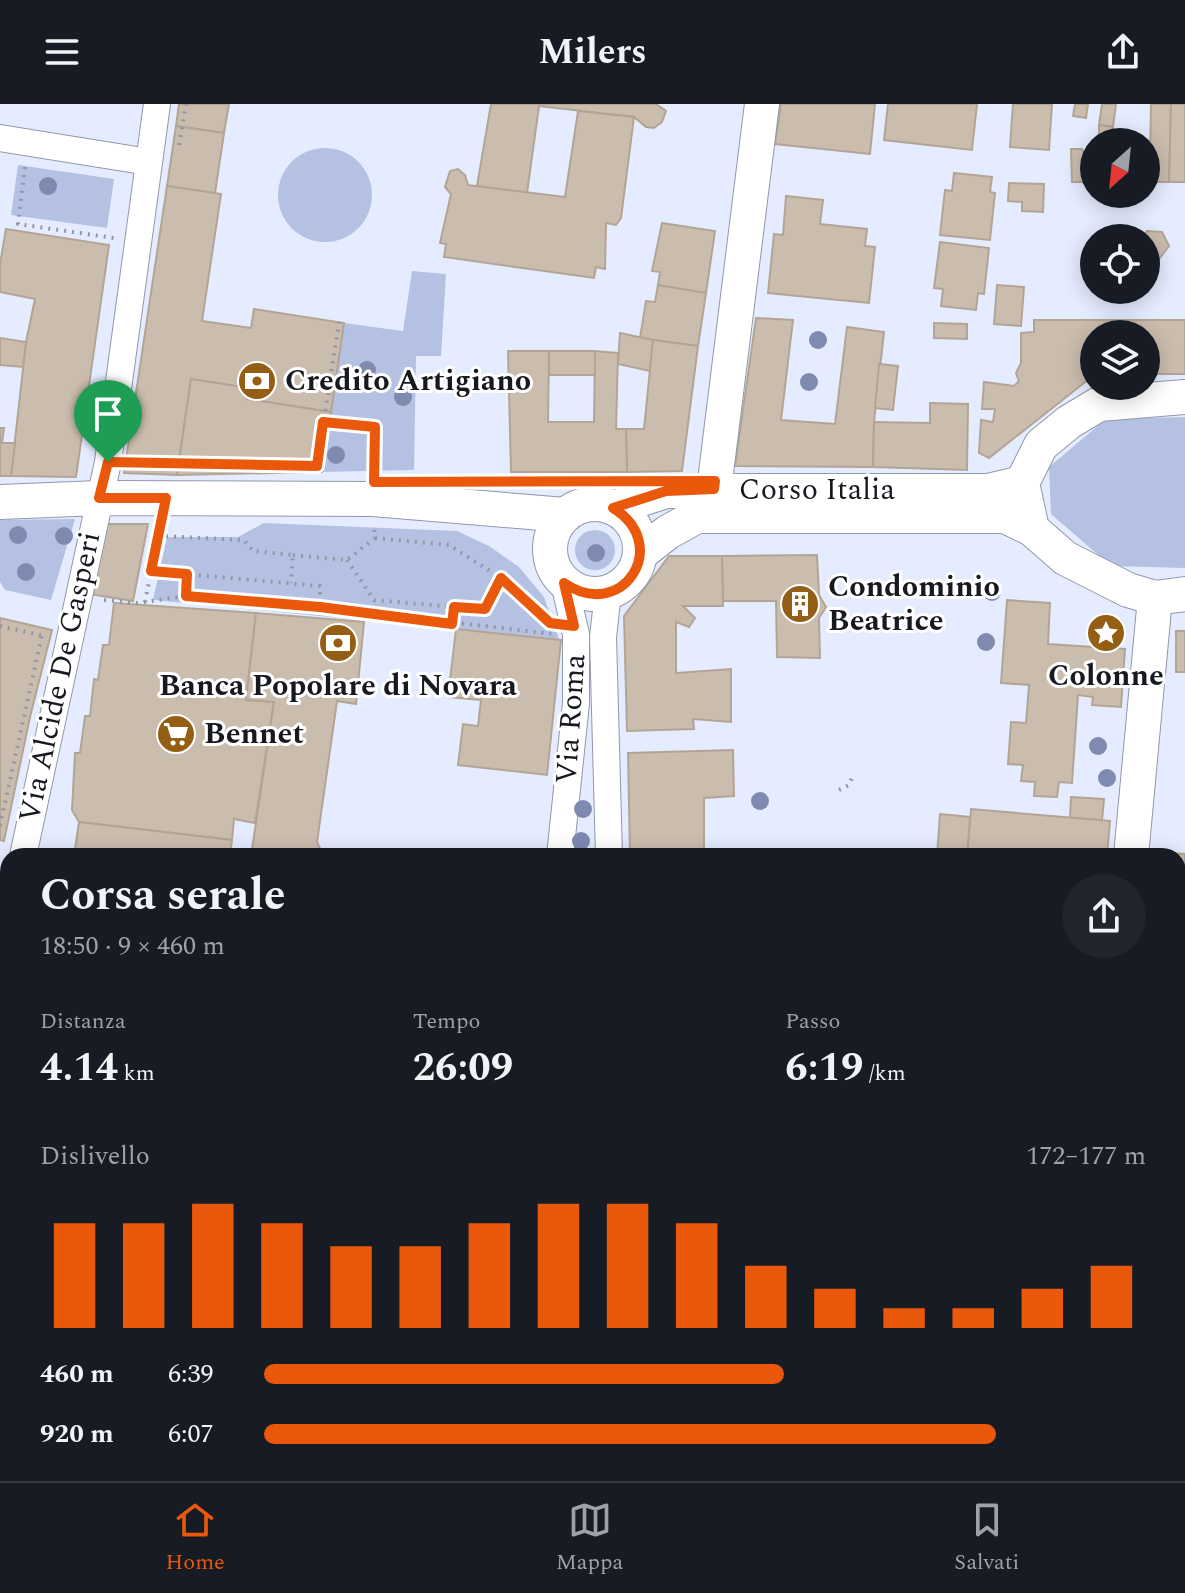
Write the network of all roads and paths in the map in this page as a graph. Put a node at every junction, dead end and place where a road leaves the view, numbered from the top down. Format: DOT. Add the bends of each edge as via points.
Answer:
graph roads {
  1 [pos="157,104"];
  2 [pos="762,104"];
  3 [pos="0,138"];
  4 [pos="29,143"];
  5 [pos="149,162"];
  6 [pos="137,241"];
  7 [pos="339,322"];
  8 [pos="1185,397"];
  9 [pos="323,422"];
  10 [pos="108,462"];
  11 [pos="546,482"];
  12 [pos="1022,483"];
  13 [pos="714,489"];
  14 [pos="611,495"];
  15 [pos="99,498"];
  16 [pos="166,498"];
  17 [pos="373,499"];
  18 [pos="0,502"];
  19 [pos="474,508"];
  20 [pos="565,515"];
  21 [pos="1032,529"];
  22 [pos="158,536"];
  23 [pos="375,538"];
  24 [pos="640,554"];
  25 [pos="293,555"];
  26 [pos="347,560"];
  27 [pos="557,568"];
  28 [pos="151,571"];
  29 [pos="187,574"];
  30 [pos="501,578"];
  31 [pos="291,583"];
  32 [pos="608,593"];
  33 [pos="186,596"];
  34 [pos="77,598"];
  35 [pos="1176,598"];
  36 [pos="145,602"];
  37 [pos="320,607"];
  38 [pos="454,607"];
  39 [pos="452,624"];
  40 [pos="0,626"];
  41 [pos="569,631"];
  42 [pos="42,635"];
  43 [pos="50,638"];
  44 [pos="853,775"];
  45 [pos="839,790"];
  46 [pos="0,826"];
  47 [pos="25,848"];
  48 [pos="561,848"];
  49 [pos="609,848"];
  50 [pos="1132,848"];
  1 -- 5 [label="street, Via Alcide De Gasperi"];
  2 -- 13 [label="street"];
  3 -- 4 [label="street"];
  4 -- 5 [label="street"];
  4 -- 6 [label="path" via="18,224"];
  5 -- 6 [label="street, Via Alcide De Gasperi"];
  6 -- 10 [label="street, Via Alcide De Gasperi"];
  7 -- 9 [label="path"];
  8 -- 12 [label="street" via="1099,404 1041,445"];
  9 -- 10 [label="path" via="317,466"];
  9 -- 17 [label="path" via="375,427"];
  10 -- 15 [label="street, Via Alcide De Gasperi"];
  11 -- 14 [label="path"];
  12 -- 13 [label="street, Corso Italia" via="988,491"];
  12 -- 21 [label="street"];
  13 -- 14 [label="street, Corso Italia"];
  14 -- 20 [label="street"];
  14 -- 24 [label="street" via="634,526"];
  15 -- 16 [label="street"];
  15 -- 18 [label="street"];
  15 -- 34 [label="street, Via Alcide De Gasperi"];
  16 -- 17 [label="street"];
  16 -- 22 [label="path"];
  17 -- 19 [label="street"];
  17 -- 23 [label="path"];
  19 -- 20 [label="street"];
  19 -- 27 [label="street"];
  20 -- 27 [label="street" via="551,539"];
  21 -- 24 [label="street, Corso Italia" via="1005,516 697,516"];
  21 -- 35 [label="street" via="1065,558 1128,590"];
  22 -- 25 [label="path" via="244,540 253,551"];
  22 -- 28 [label="path"];
  23 -- 26 [label="path"];
  23 -- 30 [label="path" via="449,545"];
  24 -- 32 [label="street" via="631,578"];
  25 -- 26 [label="path"];
  25 -- 31 [label="path"];
  26 -- 38 [label="path" via="374,600"];
  27 -- 32 [label="street" via="585,594"];
  27 -- 41 [label="street, Via Roma"];
  28 -- 29 [label="path"];
  28 -- 36 [label="path"];
  29 -- 31 [label="path"];
  29 -- 33 [label="path"];
  30 -- 38 [label="path" via="485,609"];
  30 -- 41 [label="path" via="550,623"];
  31 -- 37 [label="path" via="320,586"];
  32 -- 49 [label="street" via="603,637"];
  33 -- 36 [label="path"];
  33 -- 37 [label="path"];
  34 -- 36 [label="path"];
  34 -- 47 [label="street, Via Alcide De Gasperi"];
  35 -- 50 [label="street"];
  37 -- 39 [label="path"];
  38 -- 39 [label="path"];
  39 -- 41 [label="path"];
  40 -- 42 [label="path"];
  41 -- 48 [label="street, Via Roma" via="576,703"];
  42 -- 43 [label="path"];
  42 -- 46 [label="path"];
  44 -- 45 [label="path"];
}
